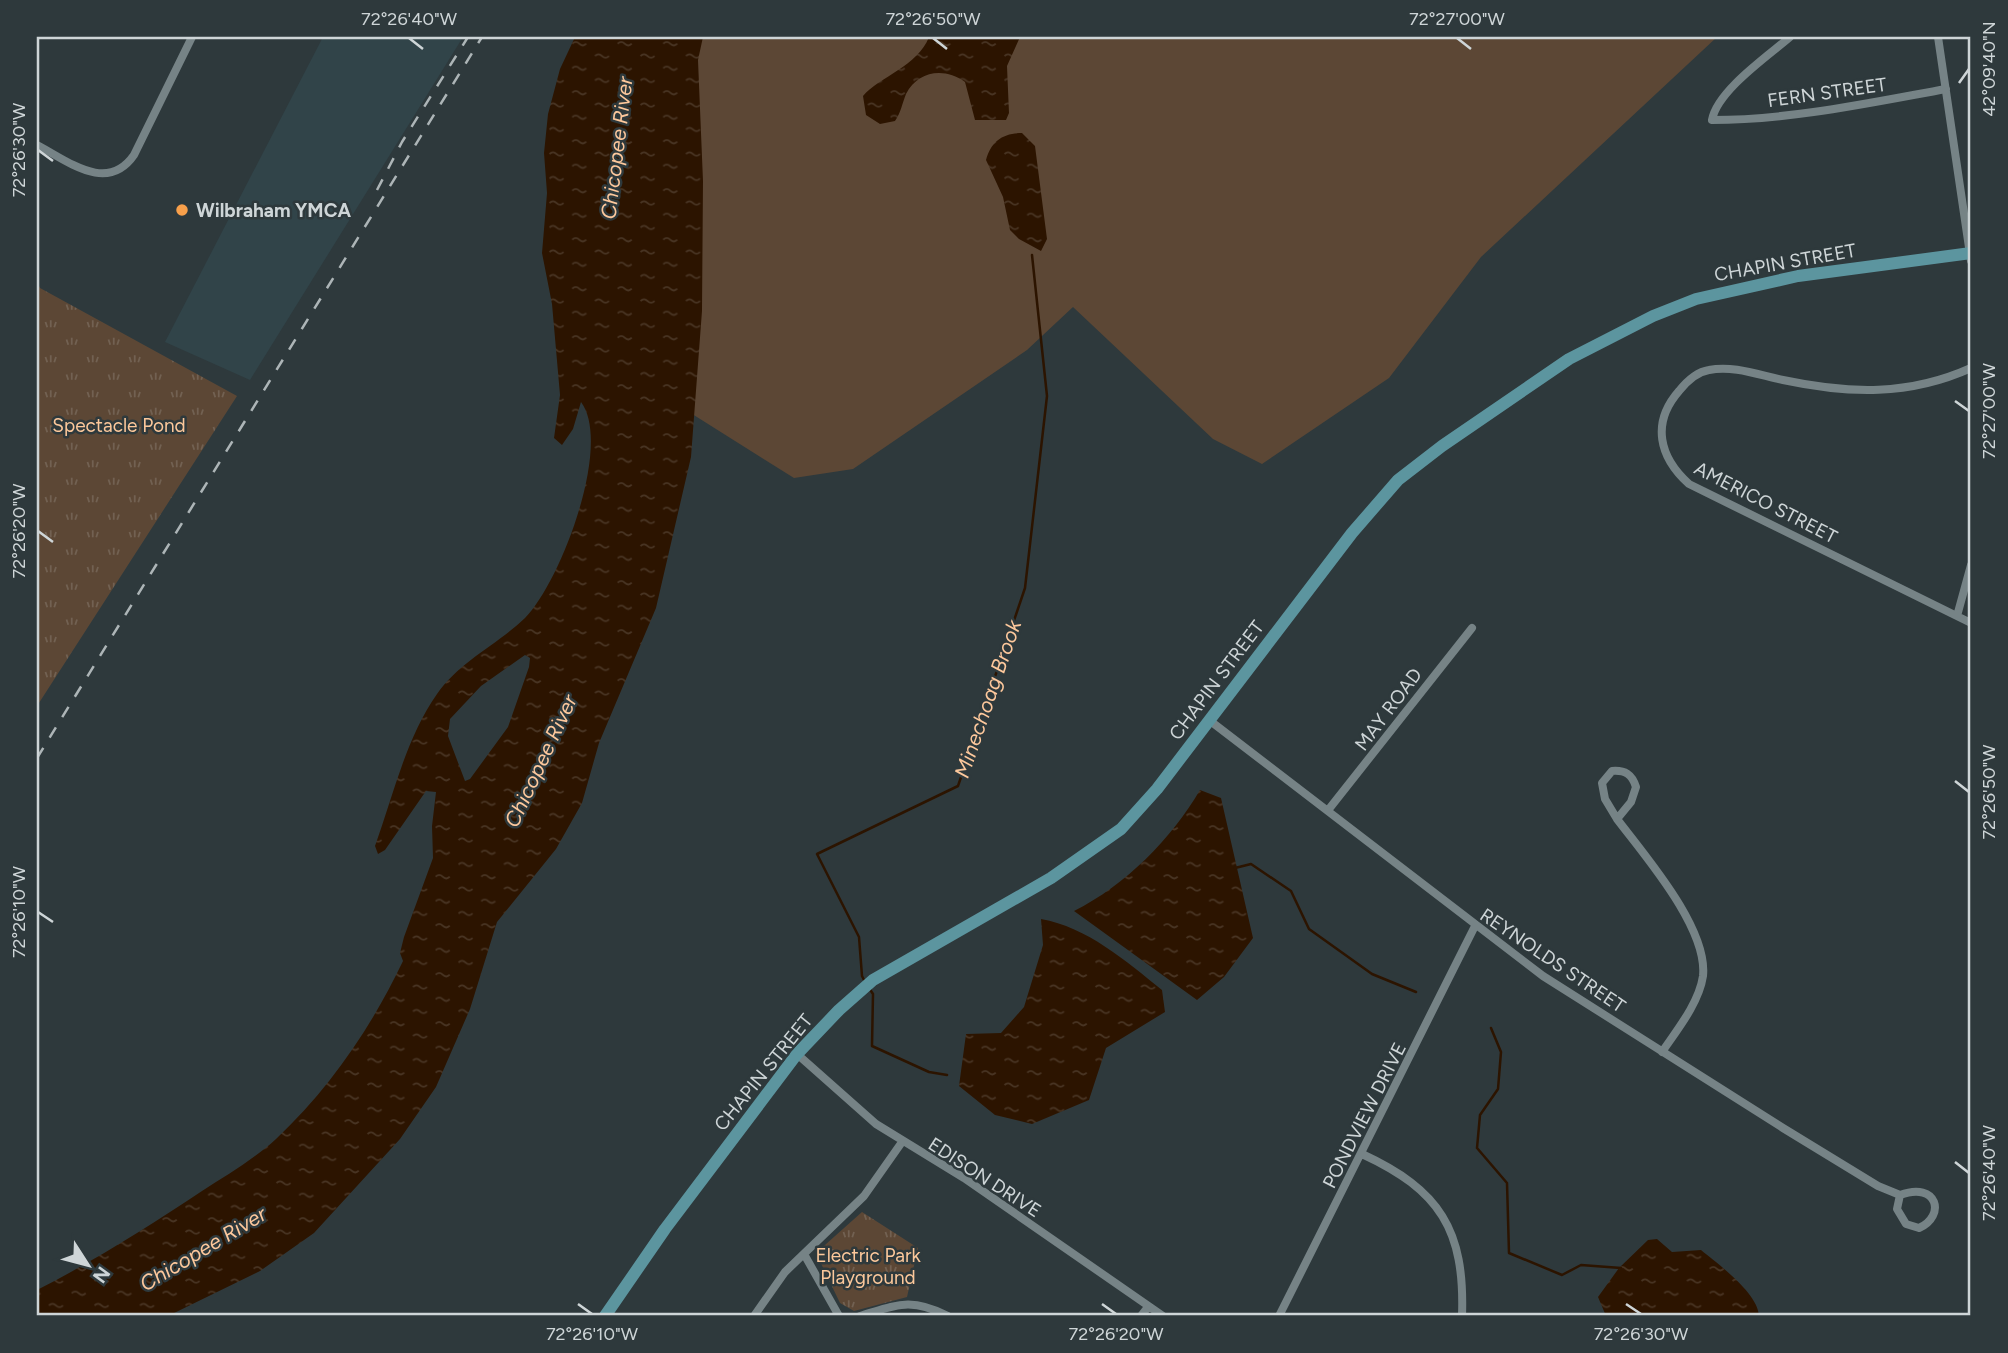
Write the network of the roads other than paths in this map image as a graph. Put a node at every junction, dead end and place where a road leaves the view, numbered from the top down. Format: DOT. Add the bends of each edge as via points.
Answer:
graph roads {
  1 [pos="192,37"];
  2 [pos="1790,37"];
  3 [pos="1938,37"];
  4 [pos="1946,89"];
  5 [pos="37,145"];
  6 [pos="1971,253"];
  7 [pos="1971,261"];
  8 [pos="1971,368"];
  9 [pos="1971,565"];
  10 [pos="1958,616"];
  11 [pos="1971,623"];
  12 [pos="1472,628"];
  13 [pos="1209,720"];
  14 [pos="1329,809"];
  15 [pos="1617,819"];
  16 [pos="1475,926"];
  17 [pos="1662,1052"];
  18 [pos="797,1054"];
  19 [pos="902,1142"];
  20 [pos="1362,1154"];
  21 [pos="1900,1195"];
  22 [pos="804,1254"];
  23 [pos="1148,1307"];
  24 [pos="605,1316"];
  25 [pos="754,1316"];
  26 [pos="839,1316"];
  27 [pos="860,1316"];
  28 [pos="948,1316"];
  29 [pos="1142,1316"];
  30 [pos="1163,1316"];
  31 [pos="1279,1316"];
  32 [pos="1462,1316"];
  1 -- 5 [label="street" via="134,155 123,168 94,174"];
  2 -- 4 [label="street, FERN STREET" via="1731,89 1712,120 1743,120"];
  3 -- 4 [label="street"];
  4 -- 6 [label="street"];
  6 -- 7 [label="street"];
  6 -- 13 [label="main road, CHAPIN STREET" via="1738,288 1653,316 1569,359 1398,480"];
  8 -- 10 [label="street, AMERICO STREET" via="1907,390 1867,392 1732,370 1705,370 1675,395 1660,429 1663,450 1689,484"];
  9 -- 10 [label="street"];
  10 -- 11 [label="street, AMERICO STREET"];
  12 -- 14 [label="street, MAY ROAD"];
  13 -- 14 [label="street, REYNOLDS STREET"];
  13 -- 18 [label="main road, CHAPIN STREET" via="1157,789 1106,841 1051,878 873,980"];
  14 -- 16 [label="street, REYNOLDS STREET"];
  15 -- 15 [label="street" via="1632,802 1636,786 1621,770 1612,771 1602,783"];
  15 -- 17 [label="street" via="1674,895 1703,966 1695,998"];
  16 -- 17 [label="street, REYNOLDS STREET"];
  16 -- 20 [label="street, PONDVIEW DRIVE"];
  17 -- 21 [label="street, REYNOLDS STREET" via="1878,1186"];
  18 -- 19 [label="street, EDISON DRIVE" via="849,1103"];
  18 -- 24 [label="main road, CHAPIN STREET"];
  19 -- 22 [label="street" via="858,1203"];
  19 -- 23 [label="street, EDISON DRIVE" via="964,1178"];
  20 -- 31 [label="street, PONDVIEW DRIVE"];
  20 -- 32 [label="street" via="1418,1187 1446,1219 1461,1267"];
  21 -- 21 [label="street, REYNOLDS STREET" via="1897,1209 1906,1224 1926,1225 1935,1210 1933,1200 1918,1189"];
  22 -- 25 [label="street" via="771,1289"];
  22 -- 26 [label="street"];
  23 -- 29 [label="street"];
  23 -- 30 [label="street, EDISON DRIVE"];
  27 -- 28 [label="street" via="904,1303"];
}
